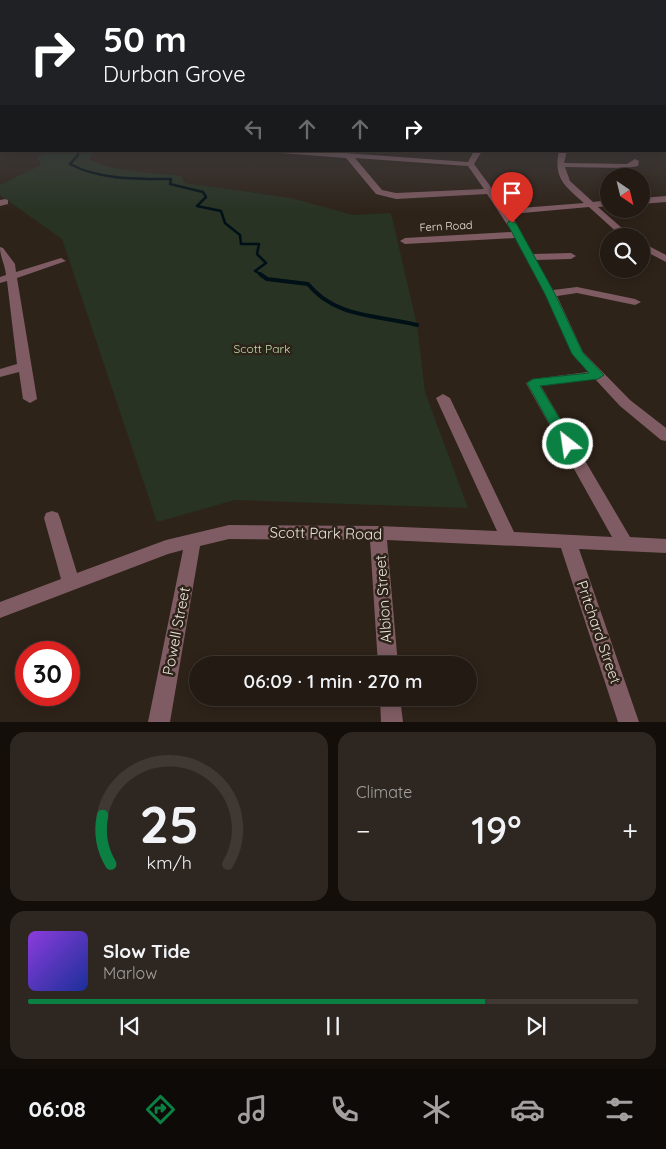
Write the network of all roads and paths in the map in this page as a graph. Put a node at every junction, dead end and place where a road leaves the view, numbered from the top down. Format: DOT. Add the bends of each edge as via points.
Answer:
graph roads {
  1 [pos="295,152"];
  2 [pos="477,152"];
  3 [pos="563,152"];
  4 [pos="349,156"];
  5 [pos="636,161"];
  6 [pos="470,164"];
  7 [pos="560,164"];
  8 [pos="488,191"];
  9 [pos="650,201"];
  10 [pos="664,201"];
  11 [pos="600,204"];
  12 [pos="589,205"];
  13 [pos="505,212"];
  14 [pos="616,228"];
  15 [pos="518,235"];
  16 [pos="405,241"];
  17 [pos="0,250"];
  18 [pos="650,250"];
  19 [pos="571,256"];
  20 [pos="530,257"];
  21 [pos="666,258"];
  22 [pos="61,261"];
  23 [pos="6,278"];
  24 [pos="550,294"];
  25 [pos="635,302"];
  26 [pos="24,366"];
  27 [pos="0,372"];
  28 [pos="598,375"];
  29 [pos="442,398"];
  30 [pos="30,399"];
  31 [pos="666,436"];
  32 [pos="52,518"];
  33 [pos="378,533"];
  34 [pos="193,540"];
  35 [pos="509,540"];
  36 [pos="568,543"];
  37 [pos="626,545"];
  38 [pos="666,546"];
  39 [pos="71,583"];
  40 [pos="0,610"];
  41 [pos="387,656"];
  42 [pos="391,706"];
  43 [pos="159,722"];
  44 [pos="392,722"];
  45 [pos="629,722"];
  1 -- 4 [label="street"];
  2 -- 6 [label="street"];
  3 -- 7 [label="street"];
  4 -- 6 [label="street"];
  4 -- 8 [label="street" via="379,192 386,195"];
  5 -- 7 [label="street" via="627,166"];
  6 -- 8 [label="street"];
  7 -- 12 [label="street" via="566,182"];
  8 -- 13 [label="street"];
  9 -- 10 [label="street"];
  11 -- 12 [label="street"];
  12 -- 13 [label="street"];
  12 -- 14 [label="street"];
  13 -- 15 [label="street"];
  15 -- 16 [label="street, Fern Road"];
  15 -- 20 [label="street"];
  17 -- 23 [label="street" via="10,264"];
  18 -- 21 [label="street"];
  19 -- 20 [label="street"];
  20 -- 24 [label="street"];
  22 -- 23 [label="street"];
  23 -- 26 [label="street"];
  24 -- 25 [label="street" via="577,290"];
  24 -- 28 [label="street" via="578,354"];
  26 -- 27 [label="street"];
  26 -- 30 [label="street"];
  28 -- 31 [label="street" via="625,403"];
  28 -- 37 [label="street" via="533,383"];
  29 -- 35 [label="street"];
  32 -- 39 [label="street"];
  33 -- 34 [label="street, Scott Park Road" via="230,532"];
  33 -- 35 [label="street, Scott Park Road"];
  33 -- 41 [label="street, Albion Street"];
  34 -- 39 [label="street, Scott Park Road"];
  34 -- 43 [label="street, Powell Street"];
  35 -- 36 [label="street, Scott Park Road"];
  36 -- 37 [label="street, Scott Park Road"];
  36 -- 45 [label="street, Pritchard Street"];
  37 -- 38 [label="street, Scott Park Road"];
  39 -- 40 [label="street, Scott Park Road"];
  42 -- 44 [label="street"];
}
